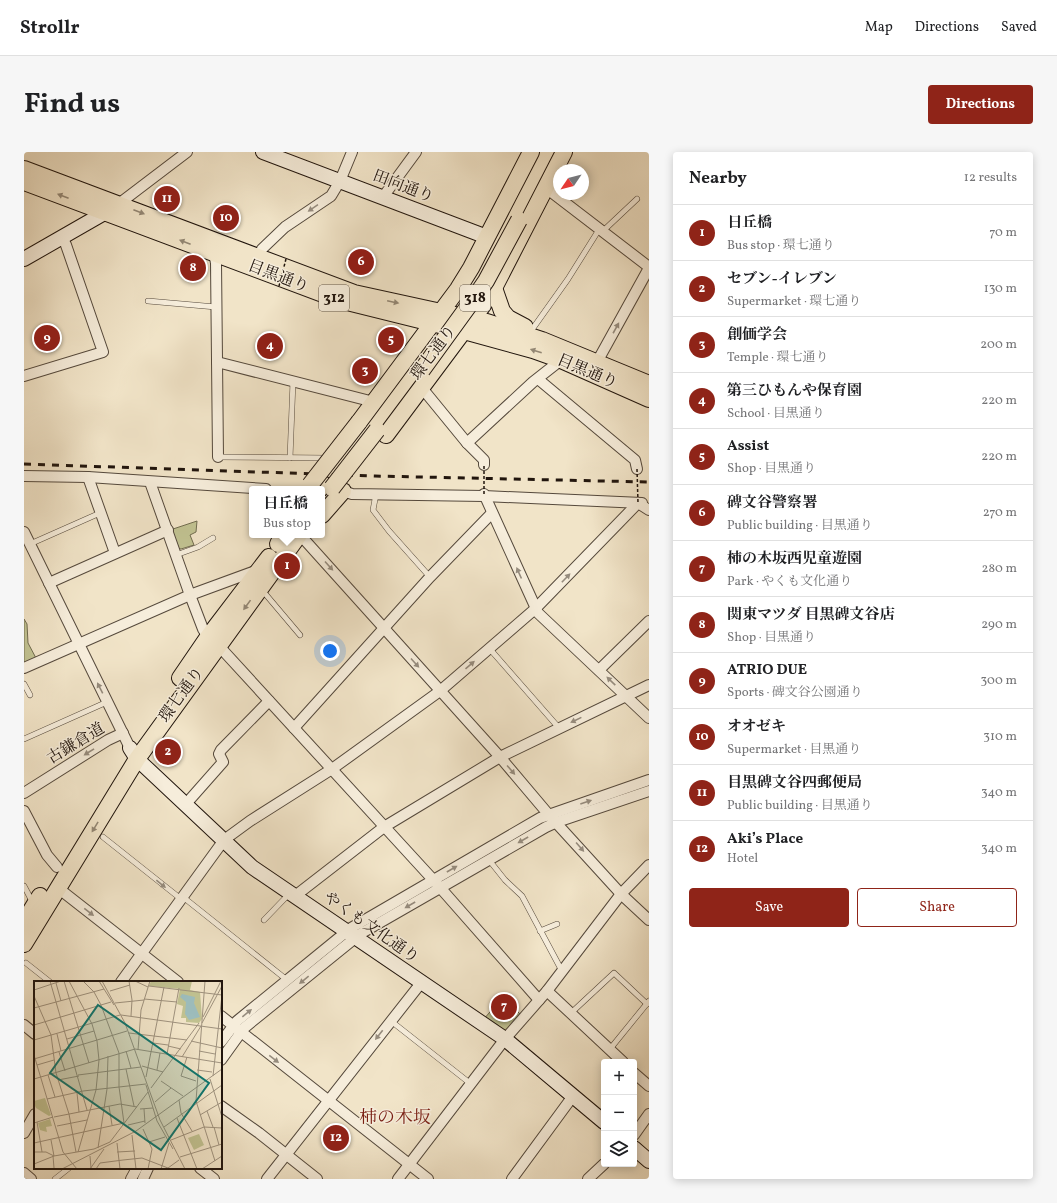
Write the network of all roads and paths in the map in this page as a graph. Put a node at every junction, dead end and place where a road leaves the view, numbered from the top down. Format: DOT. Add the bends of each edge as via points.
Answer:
graph roads {
  1 [pos="187,152"];
  2 [pos="263,152"];
  3 [pos="352,152"];
  4 [pos="416,152"];
  5 [pos="531,152"];
  6 [pos="540,152"];
  7 [pos="554,152"];
  8 [pos="564,152"];
  9 [pos="24,169"];
  10 [pos="340,181"];
  11 [pos="24,182"];
  12 [pos="546,188"];
  13 [pos="384,197"];
  14 [pos="637,199"];
  15 [pos="112,208"];
  16 [pos="514,218"];
  17 [pos="601,230"];
  18 [pos="487,237"];
  19 [pos="62,238"];
  20 [pos="214,253"];
  21 [pos="259,257"];
  22 [pos="286,259"];
  23 [pos="24,260"];
  24 [pos="649,267"];
  25 [pos="279,286"];
  26 [pos="494,288"];
  27 [pos="148,301"];
  28 [pos="216,307"];
  29 [pos="399,316"];
  30 [pos="437,318"];
  31 [pos="469,325"];
  32 [pos="537,335"];
  33 [pos="561,360"];
  34 [pos="217,362"];
  35 [pos="416,362"];
  36 [pos="597,362"];
  37 [pos="24,376"];
  38 [pos="538,379"];
  39 [pos="292,381"];
  40 [pos="649,384"];
  41 [pos="422,388"];
  42 [pos="649,399"];
  43 [pos="374,402"];
  44 [pos="373,428"];
  45 [pos="467,443"];
  46 [pos="218,457"];
  47 [pos="290,458"];
  48 [pos="331,458"];
  49 [pos="484,465"];
  50 [pos="637,469"];
  51 [pos="24,476"];
  52 [pos="88,477"];
  53 [pos="150,482"];
  54 [pos="324,486"];
  55 [pos="325,486"];
  56 [pos="249,488"];
  57 [pos="325,488"];
  58 [pos="376,494"];
  59 [pos="484,495"];
  60 [pos="638,503"];
  61 [pos="649,503"];
  62 [pos="649,510"];
  63 [pos="100,513"];
  64 [pos="492,513"];
  65 [pos="168,530"];
  66 [pos="213,538"];
  67 [pos="294,538"];
  68 [pos="304,538"];
  69 [pos="26,539"];
  70 [pos="283,541"];
  71 [pos="115,553"];
  72 [pos="176,555"];
  73 [pos="260,570"];
  74 [pos="430,577"];
  75 [pos="49,583"];
  76 [pos="260,588"];
  77 [pos="190,595"];
  78 [pos="535,609"];
  79 [pos="649,621"];
  80 [pos="384,628"];
  81 [pos="300,635"];
  82 [pos="213,641"];
  83 [pos="78,644"];
  84 [pos="490,648"];
  85 [pos="24,668"];
  86 [pos="599,670"];
  87 [pos="24,684"];
  88 [pos="649,685"];
  89 [pos="440,690"];
  90 [pos="30,695"];
  91 [pos="626,696"];
  92 [pos="269,701"];
  93 [pos="107,702"];
  94 [pos="649,718"];
  95 [pos="294,728"];
  96 [pos="559,728"];
  97 [pos="123,733"];
  98 [pos="24,739"];
  99 [pos="134,753"];
  100 [pos="500,757"];
  101 [pos="332,769"];
  102 [pos="649,780"];
  103 [pos="649,791"];
  104 [pos="24,793"];
  105 [pos="185,805"];
  106 [pos="24,811"];
  107 [pos="549,815"];
  108 [pos="557,822"];
  109 [pos="384,827"];
  110 [pos="103,837"];
  111 [pos="224,840"];
  112 [pos="489,860"];
  113 [pos="649,864"];
  114 [pos="57,867"];
  115 [pos="432,880"];
  116 [pos="24,886"];
  117 [pos="58,888"];
  118 [pos="440,888"];
  119 [pos="293,894"];
  120 [pos="621,894"];
  121 [pos="182,898"];
  122 [pos="34,906"];
  123 [pos="264,920"];
  124 [pos="649,920"];
  125 [pos="24,922"];
  126 [pos="556,924"];
  127 [pos="540,931"];
  128 [pos="351,934"];
  129 [pos="24,944"];
  130 [pos="142,953"];
  131 [pos="26,963"];
  132 [pos="562,971"];
  133 [pos="287,980"];
  134 [pos="49,981"];
  135 [pos="122,981"];
  136 [pos="177,981"];
  137 [pos="421,983"];
  138 [pos="547,991"];
  139 [pos="539,1000"];
  140 [pos="648,1003"];
  141 [pos="571,1013"];
  142 [pos="222,1017"];
  143 [pos="391,1021"];
  144 [pos="24,1025"];
  145 [pos="232,1026"];
  146 [pos="241,1032"];
  147 [pos="34,1033"];
  148 [pos="505,1039"];
  149 [pos="222,1041"];
  150 [pos="610,1049"];
  151 [pos="222,1059"];
  152 [pos="620,1059"];
  153 [pos="637,1076"];
  154 [pos="471,1084"];
  155 [pos="649,1086"];
  156 [pos="573,1096"];
  157 [pos="329,1101"];
  158 [pos="222,1107"];
  159 [pos="649,1114"];
  160 [pos="34,1116"];
  161 [pos="601,1119"];
  162 [pos="636,1131"];
  163 [pos="24,1133"];
  164 [pos="637,1151"];
  165 [pos="287,1154"];
  166 [pos="649,1161"];
  167 [pos="410,1165"];
  168 [pos="601,1167"];
  169 [pos="68,1169"];
  170 [pos="136,1169"];
  171 [pos="148,1169"];
  172 [pos="201,1169"];
  173 [pos="24,1173"];
  174 [pos="31,1179"];
  175 [pos="55,1179"];
  176 [pos="131,1179"];
  177 [pos="143,1179"];
  178 [pos="214,1179"];
  179 [pos="267,1179"];
  180 [pos="317,1179"];
  181 [pos="398,1179"];
  182 [pos="428,1179"];
  183 [pos="512,1179"];
  184 [pos="588,1179"];
  1 -- 15 [label="street"];
  2 -- 10 [label="street, 田向通り"];
  3 -- 10 [label="street"];
  4 -- 13 [label="street"];
  5 -- 18 [label="main road"];
  6 -- 16 [label="main road, 環七通り / 318"];
  7 -- 16 [label="main road, 環七通り / 318"];
  8 -- 12 [label="main road"];
  9 -- 15 [label="main road, 目黒通り / 312"];
  10 -- 13 [label="street, 田向通り"];
  10 -- 21 [label="street, one-way" via="331,196 285,227 262,249"];
  15 -- 11 [label="main road, 目黒通り / 312, one-way"];
  12 -- 17 [label="street"];
  12 -- 26 [label="main road"];
  13 -- 18 [label="street, 田向通り"];
  14 -- 17 [label="lane"];
  15 -- 19 [label="street"];
  20 -- 15 [label="main road, 目黒通り / 312, one-way"];
  15 -- 21 [label="main road, 目黒通り / 312, one-way"];
  16 -- 35 [label="main road, 環七通り / 318" via="477,278"];
  17 -- 24 [label="street"];
  17 -- 32 [label="lane" via="568,279"];
  18 -- 30 [label="main road" via="458,289"];
  19 -- 23 [label="street"];
  19 -- 37 [label="street" via="103,352"];
  20 -- 28 [label="street"];
  20 -- 29 [label="main road, 目黒通り / 312" via="338,300"];
  21 -- 30 [label="main road, 目黒通り / 312, one-way" via="354,293"];
  22 -- 25 [label="path, bridge"];
  36 -- 24 [label="street, one-way"];
  26 -- 31 [label="main road"];
  26 -- 32 [label="main road" via="502,311 508,318"];
  27 -- 28 [label="lane"];
  28 -- 34 [label="street"];
  29 -- 30 [label="main road, 目黒通り / 312"];
  29 -- 35 [label="main road" via="407,324 410,332"];
  30 -- 31 [label="main road, 目黒通り / 312"];
  30 -- 35 [label="main road"];
  31 -- 32 [label="main road, 目黒通り / 312"];
  33 -- 31 [label="main road, 目黒通り / 312, one-way"];
  31 -- 41 [label="main road"];
  32 -- 36 [label="main road, 目黒通り / 312"];
  33 -- 38 [label="street"];
  33 -- 42 [label="main road, 目黒通り / 312"];
  34 -- 39 [label="street"];
  34 -- 46 [label="street"];
  35 -- 43 [label="main road"];
  35 -- 44 [label="main road, 環七通り / 318"];
  36 -- 40 [label="main road, 目黒通り / 312"];
  38 -- 45 [label="street"];
  38 -- 50 [label="street" via="635,460"];
  39 -- 43 [label="street"];
  39 -- 47 [label="lane"];
  41 -- 44 [label="main road"];
  41 -- 45 [label="street"];
  43 -- 44 [label="main road"];
  44 -- 48 [label="main road, bridge"];
  44 -- 55 [label="main road, 環七通り / 318, bridge"];
  45 -- 49 [label="street" via="484,460"];
  46 -- 47 [label="lane"];
  47 -- 48 [label="lane"];
  48 -- 54 [label="main road, bridge"];
  49 -- 59 [label="path, bridge"];
  50 -- 60 [label="path, bridge"];
  51 -- 52 [label="street"];
  52 -- 53 [label="street"];
  52 -- 63 [label="street"];
  53 -- 56 [label="street"];
  53 -- 65 [label="street"];
  57 -- 58 [label="street" via="352,494"];
  58 -- 59 [label="street"];
  58 -- 74 [label="lane" via="373,510"];
  59 -- 60 [label="street"];
  59 -- 64 [label="street"];
  60 -- 61 [label="street"];
  60 -- 62 [label="street"];
  78 -- 60 [label="street, one-way"];
  63 -- 69 [label="lane"];
  63 -- 71 [label="street"];
  64 -- 74 [label="street"];
  78 -- 64 [label="street, one-way"];
  65 -- 71 [label="street"];
  65 -- 72 [label="street"];
  66 -- 72 [label="lane"];
  67 -- 70 [label="main road, 環七通り"];
  68 -- 80 [label="street, one-way"];
  69 -- 75 [label="street"];
  70 -- 73 [label="main road, 環七通り"];
  70 -- 76 [label="main road, 環七通り"];
  71 -- 75 [label="street"];
  72 -- 77 [label="street"];
  73 -- 77 [label="street"];
  73 -- 82 [label="main road, 環七通り"];
  74 -- 80 [label="street"];
  75 -- 83 [label="street"];
  76 -- 81 [label="lane"];
  76 -- 82 [label="main road, 環七通り, one-way"];
  77 -- 82 [label="street" via="203,629"];
  77 -- 83 [label="street"];
  78 -- 84 [label="street"];
  78 -- 86 [label="street"];
  79 -- 86 [label="street"];
  80 -- 89 [label="street, one-way"];
  80 -- 95 [label="street"];
  82 -- 92 [label="street"];
  82 -- 99 [label="main road, 環七通り"];
  83 -- 85 [label="street"];
  93 -- 83 [label="street, one-way"];
  89 -- 84 [label="street, one-way"];
  84 -- 96 [label="lane"];
  91 -- 86 [label="street, one-way"];
  87 -- 90 [label="lane"];
  88 -- 91 [label="street"];
  89 -- 100 [label="street"];
  89 -- 101 [label="street"];
  91 -- 94 [label="street"];
  91 -- 96 [label="street, one-way"];
  92 -- 95 [label="street"];
  92 -- 105 [label="street" via="222,750 219,754 223,762"];
  93 -- 97 [label="street"];
  93 -- 98 [label="lane"];
  95 -- 101 [label="street"];
  96 -- 100 [label="street"];
  97 -- 99 [label="street"];
  97 -- 104 [label="street, 古鎌倉道, one-way"];
  99 -- 105 [label="street, やくも文化通り"];
  99 -- 114 [label="main road, 環七通り"];
  99 -- 117 [label="main road, 環七通り, one-way"];
  100 -- 107 [label="street, one-way"];
  100 -- 109 [label="street"];
  101 -- 109 [label="street"];
  101 -- 111 [label="street"];
  107 -- 102 [label="street, one-way"];
  103 -- 108 [label="street"];
  105 -- 111 [label="street, やくも文化通り"];
  106 -- 114 [label="street" via="47,854"];
  107 -- 108 [label="street"];
  115 -- 107 [label="street, one-way"];
  108 -- 112 [label="street, one-way"];
  108 -- 120 [label="street, one-way"];
  109 -- 115 [label="street"];
  109 -- 119 [label="street"];
  110 -- 121 [label="lane, one-way"];
  111 -- 119 [label="street, やくも文化通り" via="252,867"];
  111 -- 121 [label="street"];
  112 -- 118 [label="street"];
  112 -- 127 [label="lane" via="522,896"];
  113 -- 120 [label="street"];
  114 -- 122 [label="main road, 環七通り"];
  115 -- 118 [label="street"];
  115 -- 128 [label="street"];
  116 -- 122 [label="lane"];
  117 -- 129 [label="main road, 環七通り"];
  117 -- 130 [label="street, one-way"];
  118 -- 128 [label="street, one-way"];
  118 -- 139 [label="street"];
  119 -- 123 [label="lane"];
  119 -- 128 [label="street, やくも文化通り"];
  120 -- 124 [label="street"];
  120 -- 132 [label="street"];
  121 -- 130 [label="street"];
  121 -- 133 [label="lane"];
  122 -- 125 [label="main road, 環七通り"];
  126 -- 127 [label="lane"];
  127 -- 132 [label="lane"];
  128 -- 133 [label="street"];
  128 -- 137 [label="street, やくも文化通り"];
  128 -- 146 [label="street, one-way"];
  130 -- 135 [label="street"];
  130 -- 136 [label="street"];
  131 -- 134 [label="lane"];
  132 -- 138 [label="street"];
  145 -- 133 [label="street, one-way"];
  137 -- 143 [label="street"];
  137 -- 148 [label="street, やくも文化通り"];
  138 -- 139 [label="street"];
  138 -- 141 [label="street"];
  139 -- 148 [label="street"];
  140 -- 141 [label="lane" via="614,973"];
  140 -- 150 [label="lane"];
  141 -- 150 [label="street"];
  142 -- 145 [label="street"];
  143 -- 154 [label="lane"];
  143 -- 157 [label="street, one-way"];
  144 -- 147 [label="street"];
  145 -- 146 [label="street"];
  145 -- 149 [label="street"];
  146 -- 151 [label="street"];
  146 -- 157 [label="street, one-way"];
  148 -- 154 [label="street"];
  148 -- 156 [label="street, やくも文化通り"];
  150 -- 152 [label="street"];
  153 -- 155 [label="street"];
  154 -- 167 [label="street"];
  156 -- 161 [label="street, やくも文化通り"];
  156 -- 183 [label="street"];
  157 -- 165 [label="street"];
  157 -- 167 [label="street"];
  158 -- 165 [label="street"];
  159 -- 162 [label="street"];
  160 -- 163 [label="street"];
  164 -- 166 [label="street"];
  165 -- 179 [label="street"];
  165 -- 180 [label="street"];
  167 -- 181 [label="street"];
  167 -- 182 [label="street"];
  168 -- 184 [label="street"];
  169 -- 175 [label="lane"];
  170 -- 176 [label="street"];
  171 -- 177 [label="street"];
  172 -- 178 [label="street"];
  173 -- 174 [label="street"];
}
